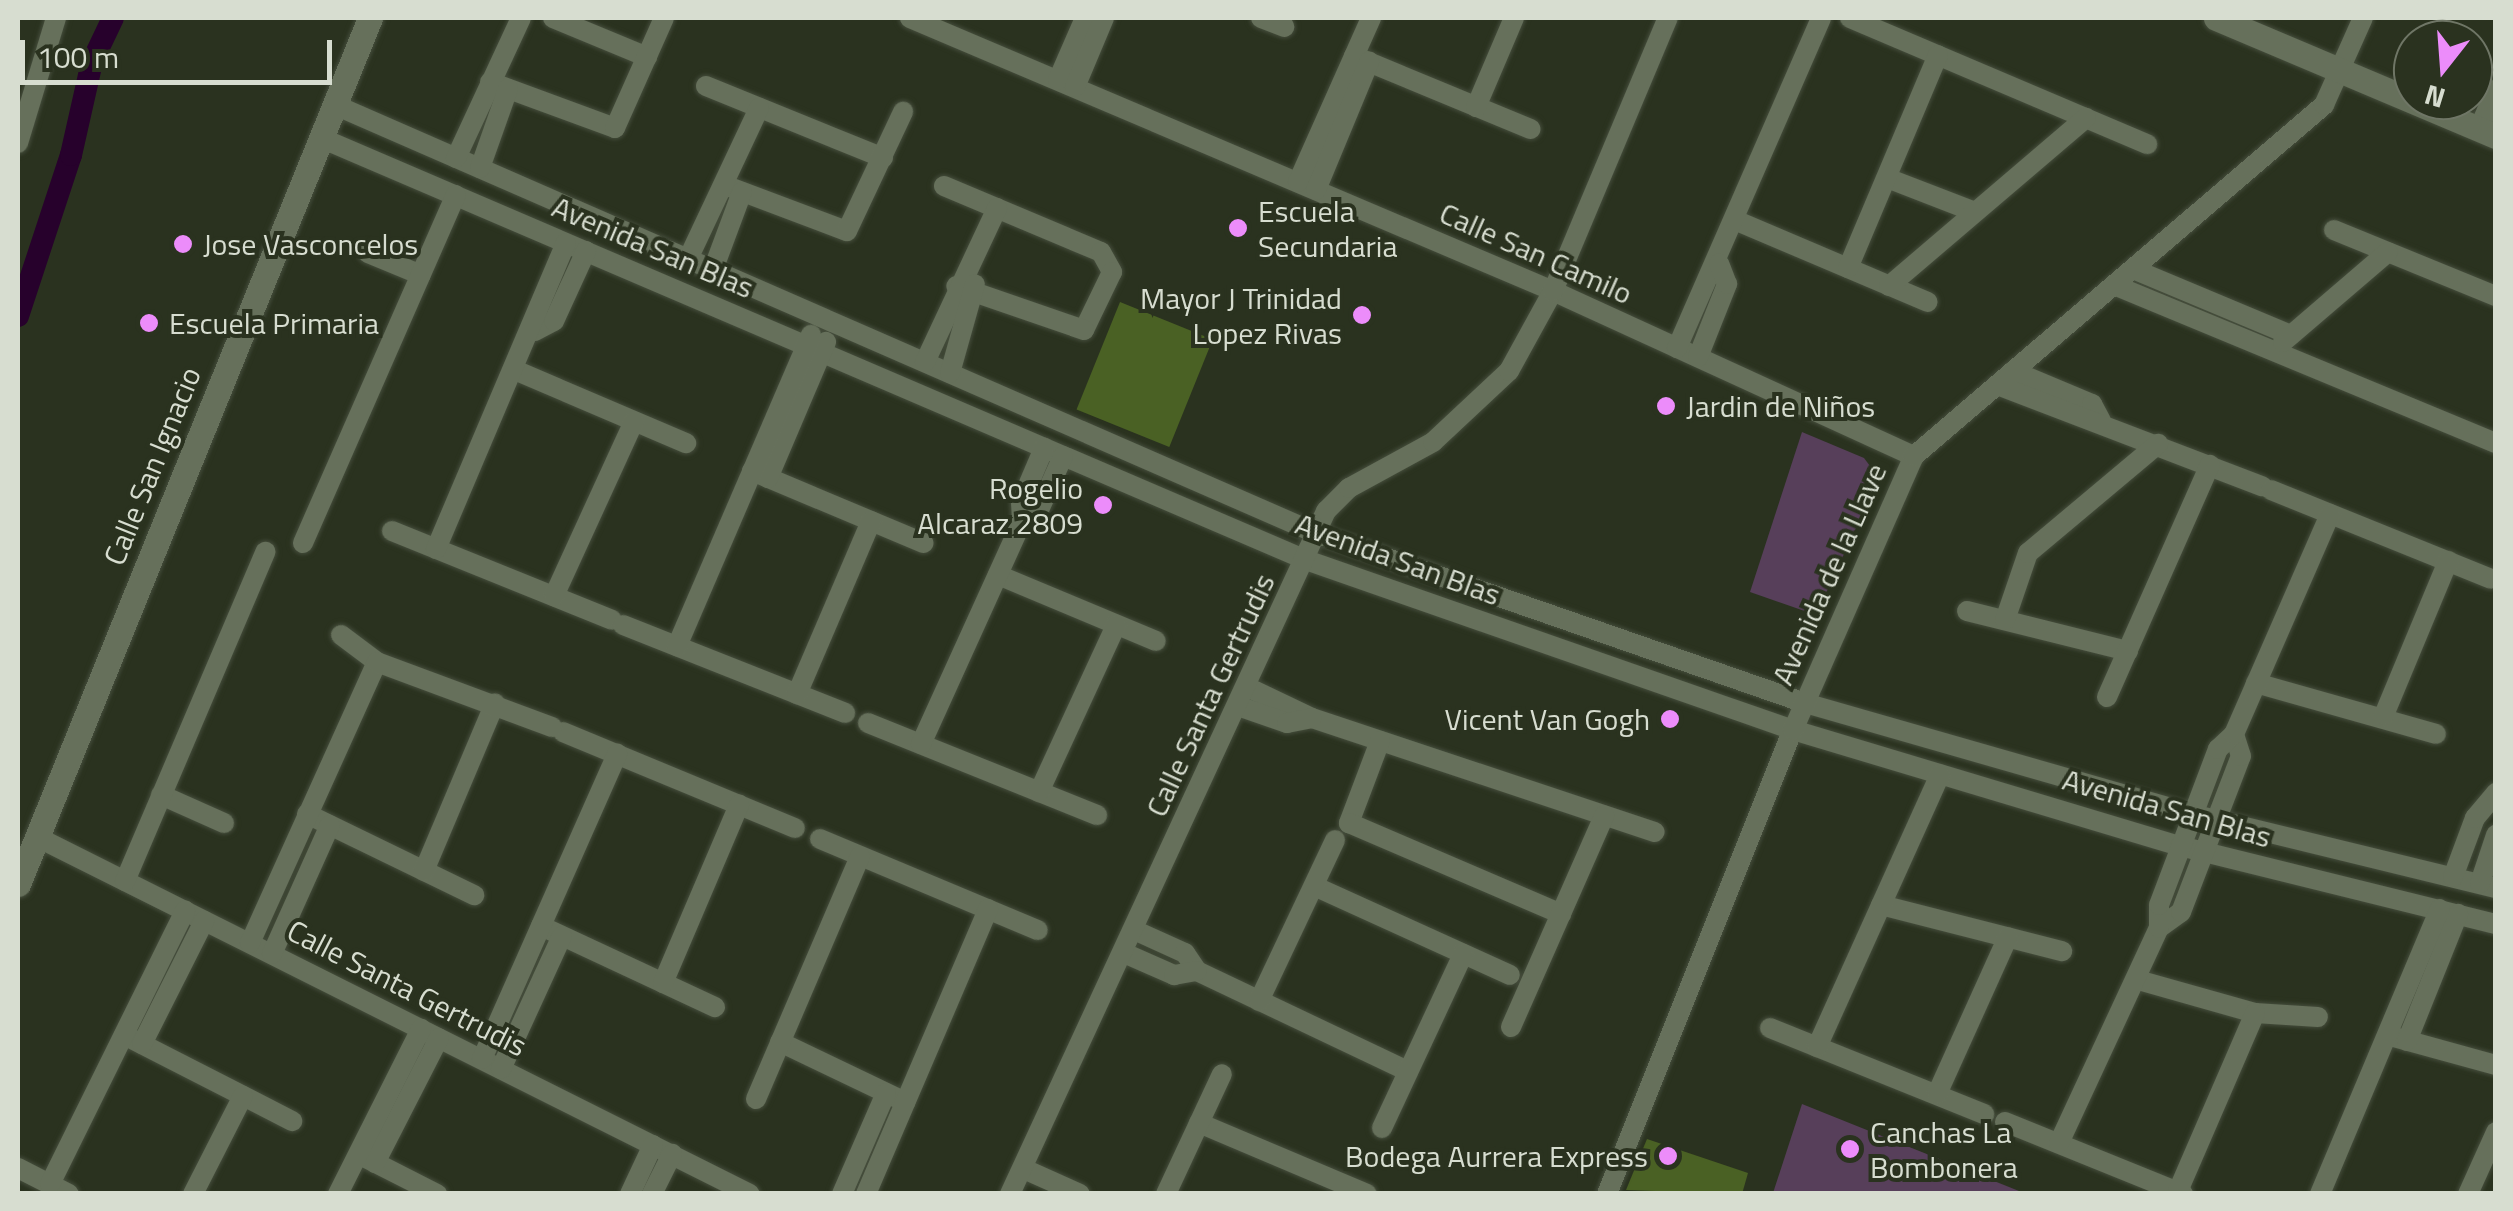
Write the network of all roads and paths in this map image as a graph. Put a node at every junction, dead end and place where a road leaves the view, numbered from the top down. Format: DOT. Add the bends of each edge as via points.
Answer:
graph roads {
  1 [pos="56,18"];
  2 [pos="370,18"];
  3 [pos="520,18"];
  4 [pos="552,18"];
  5 [pos="664,18"];
  6 [pos="910,18"];
  7 [pos="1085,18"];
  8 [pos="1104,18"];
  9 [pos="1261,18"];
  10 [pos="1371,18"];
  11 [pos="1514,18"];
  12 [pos="1668,18"];
  13 [pos="1821,18"];
  14 [pos="1850,18"];
  15 [pos="2216,18"];
  16 [pos="2362,18"];
  17 [pos="1284,27"];
  18 [pos="1938,55"];
  19 [pos="648,58"];
  20 [pos="1361,59"];
  21 [pos="2340,70"];
  22 [pos="1066,84"];
  23 [pos="499,86"];
  24 [pos="706,86"];
  25 [pos="2496,90"];
  26 [pos="335,105"];
  27 [pos="1476,107"];
  28 [pos="759,108"];
  29 [pos="903,112"];
  30 [pos="2086,118"];
  31 [pos="1530,129"];
  32 [pos="2487,132"];
  33 [pos="321,138"];
  34 [pos="18,143"];
  35 [pos="2147,144"];
  36 [pos="456,158"];
  37 [pos="882,158"];
  38 [pos="480,168"];
  39 [pos="1886,178"];
  40 [pos="944,186"];
  41 [pos="1307,186"];
  42 [pos="735,189"];
  43 [pos="456,195"];
  44 [pos="997,208"];
  45 [pos="1975,212"];
  46 [pos="1737,221"];
  47 [pos="2334,230"];
  48 [pos="576,247"];
  49 [pos="2388,252"];
  50 [pos="368,253"];
  51 [pos="688,259"];
  52 [pos="1719,263"];
  53 [pos="1848,268"];
  54 [pos="2133,269"];
  55 [pos="713,270"];
  56 [pos="421,275"];
  57 [pos="2114,285"];
  58 [pos="1889,286"];
  59 [pos="965,290"];
  60 [pos="1552,291"];
  61 [pos="2496,296"];
  62 [pos="1928,302"];
  63 [pos="827,320"];
  64 [pos="2290,335"];
  65 [pos="1677,348"];
  66 [pos="814,349"];
  67 [pos="2272,350"];
  68 [pos="1698,357"];
  69 [pos="925,362"];
  70 [pos="517,372"];
  71 [pos="950,373"];
  72 [pos="2005,378"];
  73 [pos="634,421"];
  74 [pos="686,443"];
  75 [pos="2158,444"];
  76 [pos="2496,444"];
  77 [pos="1053,452"];
  78 [pos="1914,456"];
  79 [pos="2210,465"];
  80 [pos="760,474"];
  81 [pos="2330,514"];
  82 [pos="870,521"];
  83 [pos="392,531"];
  84 [pos="1318,534"];
  85 [pos="304,543"];
  86 [pos="923,543"];
  87 [pos="436,549"];
  88 [pos="265,552"];
  89 [pos="1306,560"];
  90 [pos="2448,561"];
  91 [pos="998,575"];
  92 [pos="2491,578"];
  93 [pos="554,596"];
  94 [pos="1967,611"];
  95 [pos="2005,620"];
  96 [pos="1116,624"];
  97 [pos="341,635"];
  98 [pos="1156,642"];
  99 [pos="677,646"];
  100 [pos="2128,651"];
  101 [pos="377,662"];
  102 [pos="2256,683"];
  103 [pos="797,694"];
  104 [pos="1242,697"];
  105 [pos="2107,697"];
  106 [pos="495,703"];
  107 [pos="1805,703"];
  108 [pos="844,713"];
  109 [pos="2384,715"];
  110 [pos="868,722"];
  111 [pos="1793,730"];
  112 [pos="2234,734"];
  113 [pos="2436,734"];
  114 [pos="1380,741"];
  115 [pos="921,744"];
  116 [pos="617,754"];
  117 [pos="1940,774"];
  118 [pos="1039,792"];
  119 [pos="162,795"];
  120 [pos="2494,802"];
  121 [pos="739,805"];
  122 [pos="307,814"];
  123 [pos="2192,814"];
  124 [pos="1097,815"];
  125 [pos="1604,816"];
  126 [pos="2215,819"];
  127 [pos="224,822"];
  128 [pos="330,826"];
  129 [pos="795,828"];
  130 [pos="1655,832"];
  131 [pos="2496,836"];
  132 [pos="37,837"];
  133 [pos="820,839"];
  134 [pos="1336,840"];
  135 [pos="2180,846"];
  136 [pos="2201,852"];
  137 [pos="860,856"];
  138 [pos="424,871"];
  139 [pos="2454,877"];
  140 [pos="125,881"];
  141 [pos="18,884"];
  142 [pos="2488,885"];
  143 [pos="1314,886"];
  144 [pos="474,895"];
  145 [pos="1881,904"];
  146 [pos="988,909"];
  147 [pos="2450,912"];
  148 [pos="1561,914"];
  149 [pos="194,916"];
  150 [pos="2496,924"];
  151 [pos="541,926"];
  152 [pos="2160,928"];
  153 [pos="1038,930"];
  154 [pos="1134,930"];
  155 [pos="562,936"];
  156 [pos="2008,937"];
  157 [pos="250,944"];
  158 [pos="2062,951"];
  159 [pos="1124,953"];
  160 [pos="272,954"];
  161 [pos="1463,954"];
  162 [pos="1198,971"];
  163 [pos="1510,975"];
  164 [pos="2138,980"];
  165 [pos="663,983"];
  166 [pos="1260,1000"];
  167 [pos="715,1008"];
  168 [pos="2255,1014"];
  169 [pos="2318,1017"];
  170 [pos="1511,1027"];
  171 [pos="1770,1028"];
  172 [pos="430,1033"];
  173 [pos="2397,1038"];
  174 [pos="133,1040"];
  175 [pos="780,1042"];
  176 [pos="1817,1047"];
  177 [pos="492,1064"];
  178 [pos="2496,1065"];
  179 [pos="1408,1071"];
  180 [pos="1222,1074"];
  181 [pos="1936,1094"];
  182 [pos="243,1096"];
  183 [pos="896,1098"];
  184 [pos="756,1099"];
  185 [pos="1984,1114"];
  186 [pos="292,1122"];
  187 [pos="2005,1122"];
  188 [pos="1199,1123"];
  189 [pos="1382,1128"];
  190 [pos="2496,1132"];
  191 [pos="2059,1144"];
  192 [pos="663,1150"];
  193 [pos="366,1158"];
  194 [pos="18,1168"];
  195 [pos="1018,1186"];
  196 [pos="60,1189"];
  197 [pos="1356,1191"];
  198 [pos="2181,1192"];
  199 [pos="192,1194"];
  200 [pos="338,1194"];
  201 [pos="436,1194"];
  202 [pos="630,1194"];
  203 [pos="652,1194"];
  204 [pos="750,1194"];
  205 [pos="842,1194"];
  206 [pos="866,1194"];
  207 [pos="1080,1194"];
  208 [pos="1166,1194"];
  209 [pos="1606,1194"];
  210 [pos="2320,1194"];
  211 [pos="2468,1194"];
  1 -- 34 [label="street"];
  2 -- 26 [label="street, Calle San Ignacio"];
  3 -- 23 [label="street"];
  4 -- 19 [label="street"];
  5 -- 19 [label="street"];
  6 -- 22 [label="street, Calle San Camilo"];
  7 -- 22 [label="street"];
  8 -- 22 [label="street"];
  9 -- 17 [label="street"];
  10 -- 20 [label="street"];
  11 -- 27 [label="street"];
  12 -- 60 [label="street, Calle Santa Gertrudis"];
  13 -- 46 [label="street"];
  14 -- 18 [label="street"];
  15 -- 21 [label="street"];
  16 -- 21 [label="street, Avenida de la Llave"];
  18 -- 30 [label="street"];
  18 -- 39 [label="street"];
  19 -- 23 [label="street" via="614,128"];
  20 -- 27 [label="street"];
  20 -- 41 [label="street"];
  21 -- 32 [label="street"];
  21 -- 54 [label="street, Avenida de la Llave" via="2324,105"];
  22 -- 41 [label="street, Calle San Camilo"];
  23 -- 36 [label="street"];
  23 -- 38 [label="street"];
  24 -- 28 [label="street"];
  25 -- 32 [label="street"];
  26 -- 33 [label="street, Calle San Ignacio"];
  26 -- 36 [label="street, Avenida San Blas"];
  27 -- 31 [label="street"];
  28 -- 37 [label="street"];
  28 -- 42 [label="street"];
  29 -- 37 [label="street"];
  30 -- 35 [label="street"];
  30 -- 45 [label="street"];
  33 -- 43 [label="street, Avenida San Blas"];
  33 -- 132 [label="street, Calle San Ignacio"];
  36 -- 38 [label="street, Avenida San Blas"];
  37 -- 42 [label="street" via="847,232"];
  38 -- 51 [label="street, Avenida San Blas"];
  39 -- 45 [label="street"];
  39 -- 53 [label="street"];
  40 -- 44 [label="street"];
  41 -- 60 [label="street, Calle San Camilo"];
  42 -- 51 [label="street"];
  42 -- 55 [label="street"];
  43 -- 48 [label="street, Avenida San Blas"];
  43 -- 56 [label="street"];
  44 -- 59 [label="street"];
  44 -- 59 [label="street" via="1101,252 1112,272 1084,330"];
  45 -- 58 [label="street"];
  46 -- 52 [label="street"];
  46 -- 53 [label="street"];
  47 -- 49 [label="street"];
  48 -- 66 [label="street, Avenida San Blas"];
  48 -- 70 [label="street"];
  49 -- 61 [label="street"];
  49 -- 64 [label="street"];
  50 -- 56 [label="street"];
  51 -- 55 [label="street, Avenida San Blas"];
  52 -- 65 [label="street"];
  52 -- 68 [label="street" via="1727,284"];
  53 -- 58 [label="street"];
  54 -- 57 [label="street, Avenida de la Llave"];
  54 -- 64 [label="street"];
  55 -- 63 [label="street, Avenida San Blas"];
  56 -- 85 [label="street"];
  57 -- 67 [label="street"];
  57 -- 72 [label="street, Avenida de la Llave"];
  58 -- 62 [label="street"];
  59 -- 69 [label="street"];
  59 -- 71 [label="street"];
  60 -- 65 [label="street, Calle San Camilo"];
  60 -- 84 [label="street, Calle Santa Gertrudis" via="1509,371 1433,442 1348,488"];
  63 -- 66 [label="street"];
  63 -- 69 [label="street, Avenida San Blas"];
  64 -- 67 [label="street"];
  65 -- 68 [label="street, Calle San Camilo"];
  66 -- 77 [label="street, Avenida San Blas"];
  66 -- 80 [label="street"];
  67 -- 76 [label="street"];
  68 -- 78 [label="street, Calle San Camilo"];
  69 -- 71 [label="street, Avenida San Blas"];
  70 -- 73 [label="street"];
  70 -- 87 [label="street"];
  71 -- 84 [label="street, Avenida San Blas"];
  72 -- 75 [label="street" via="2085,422"];
  72 -- 78 [label="street, Avenida de la Llave"];
  73 -- 74 [label="street"];
  73 -- 93 [label="street"];
  75 -- 79 [label="street"];
  75 -- 95 [label="street" via="2028,553"];
  77 -- 89 [label="street, Avenida San Blas"];
  77 -- 91 [label="street" via="1021,502 1022,521"];
  78 -- 107 [label="street, Avenida de la Llave"];
  79 -- 81 [label="street"];
  79 -- 100 [label="street"];
  80 -- 82 [label="street"];
  80 -- 99 [label="street"];
  81 -- 90 [label="street"];
  81 -- 102 [label="street"];
  82 -- 86 [label="street"];
  82 -- 103 [label="street"];
  83 -- 87 [label="street"];
  84 -- 89 [label="street, Calle Santa Gertrudis"];
  84 -- 107 [label="street, Avenida San Blas"];
  87 -- 93 [label="street"];
  88 -- 119 [label="street"];
  89 -- 104 [label="street, Calle Santa Gertrudis"];
  89 -- 111 [label="street, Avenida San Blas"];
  90 -- 92 [label="street"];
  90 -- 109 [label="street"];
  91 -- 96 [label="street"];
  91 -- 115 [label="street"];
  93 -- 99 [label="street"];
  94 -- 95 [label="street"];
  95 -- 100 [label="street"];
  96 -- 98 [label="street"];
  96 -- 118 [label="street"];
  97 -- 101 [label="street"];
  99 -- 103 [label="street"];
  100 -- 105 [label="street"];
  101 -- 106 [label="street"];
  101 -- 122 [label="street"];
  102 -- 109 [label="street"];
  102 -- 112 [label="street"];
  103 -- 108 [label="street"];
  104 -- 114 [label="street" via="1288,723 1312,718"];
  104 -- 154 [label="street, Calle Santa Gertrudis"];
  106 -- 116 [label="street"];
  106 -- 138 [label="street"];
  107 -- 111 [label="street, Avenida de la Llave"];
  107 -- 123 [label="street, Avenida San Blas"];
  109 -- 113 [label="street"];
  110 -- 115 [label="street"];
  111 -- 117 [label="street, Avenida San Blas"];
  111 -- 209 [label="street, Avenida de la Llave"];
  112 -- 123 [label="street" via="2218,749"];
  112 -- 126 [label="street" via="2241,756"];
  114 -- 125 [label="street"];
  114 -- 148 [label="street" via="1349,824"];
  115 -- 118 [label="street"];
  116 -- 121 [label="street"];
  116 -- 151 [label="street"];
  117 -- 135 [label="street, Avenida San Blas"];
  117 -- 145 [label="street"];
  118 -- 124 [label="street"];
  119 -- 127 [label="street"];
  119 -- 140 [label="street"];
  120 -- 139 [label="street" via="2475,818"];
  121 -- 129 [label="street"];
  121 -- 165 [label="street"];
  122 -- 128 [label="street"];
  122 -- 157 [label="street"];
  123 -- 126 [label="street, Avenida San Blas"];
  123 -- 135 [label="street"];
  125 -- 130 [label="street"];
  125 -- 148 [label="street"];
  126 -- 136 [label="street"];
  126 -- 139 [label="street, Avenida San Blas"];
  128 -- 138 [label="street"];
  128 -- 160 [label="street"];
  131 -- 142 [label="street"];
  132 -- 140 [label="street, Calle Santa Gertrudis"];
  132 -- 141 [label="street, Calle San Ignacio"];
  133 -- 137 [label="street"];
  134 -- 143 [label="street"];
  135 -- 136 [label="street, Avenida San Blas"];
  135 -- 152 [label="street"];
  136 -- 147 [label="street, Avenida San Blas"];
  136 -- 152 [label="street" via="2181,912"];
  137 -- 146 [label="street"];
  137 -- 175 [label="street"];
  138 -- 144 [label="street"];
  139 -- 142 [label="street, Avenida San Blas"];
  140 -- 149 [label="street, Calle Santa Gertrudis"];
  143 -- 161 [label="street"];
  143 -- 166 [label="street"];
  145 -- 156 [label="street"];
  145 -- 176 [label="street"];
  146 -- 153 [label="street"];
  146 -- 183 [label="street"];
  147 -- 150 [label="street, Avenida San Blas"];
  147 -- 173 [label="street"];
  148 -- 170 [label="street"];
  149 -- 157 [label="street, Calle Santa Gertrudis"];
  149 -- 174 [label="street"];
  151 -- 155 [label="street"];
  151 -- 177 [label="street"];
  152 -- 164 [label="street"];
  154 -- 159 [label="street, Calle Santa Gertrudis"];
  154 -- 162 [label="street" via="1184,953"];
  155 -- 165 [label="street"];
  155 -- 177 [label="street"];
  156 -- 158 [label="street"];
  156 -- 181 [label="street"];
  157 -- 160 [label="street, Calle Santa Gertrudis"];
  159 -- 162 [label="street" via="1174,975"];
  159 -- 195 [label="street, Calle Santa Gertrudis"];
  160 -- 172 [label="street, Calle Santa Gertrudis"];
  161 -- 163 [label="street"];
  161 -- 179 [label="street"];
  162 -- 166 [label="street"];
  164 -- 168 [label="street"];
  164 -- 191 [label="street"];
  165 -- 167 [label="street"];
  166 -- 179 [label="street"];
  168 -- 169 [label="street"];
  168 -- 198 [label="street"];
  171 -- 176 [label="street"];
  172 -- 177 [label="street, Calle Santa Gertrudis"];
  172 -- 193 [label="street"];
  173 -- 178 [label="street"];
  173 -- 210 [label="street"];
  174 -- 182 [label="street"];
  174 -- 196 [label="street"];
  175 -- 183 [label="street"];
  175 -- 184 [label="street"];
  176 -- 181 [label="street"];
  177 -- 192 [label="street, Calle Santa Gertrudis"];
  179 -- 189 [label="street"];
  180 -- 188 [label="street"];
  181 -- 185 [label="street"];
  182 -- 186 [label="street"];
  182 -- 199 [label="street"];
  183 -- 205 [label="street"];
  183 -- 206 [label="street"];
  187 -- 191 [label="street"];
  188 -- 197 [label="street"];
  188 -- 208 [label="street"];
  190 -- 211 [label="street"];
  191 -- 198 [label="street"];
  192 -- 202 [label="street"];
  192 -- 203 [label="street"];
  192 -- 204 [label="street, Calle Santa Gertrudis"];
  193 -- 200 [label="street"];
  193 -- 201 [label="street"];
  194 -- 196 [label="street"];
  195 -- 207 [label="street"];
}
